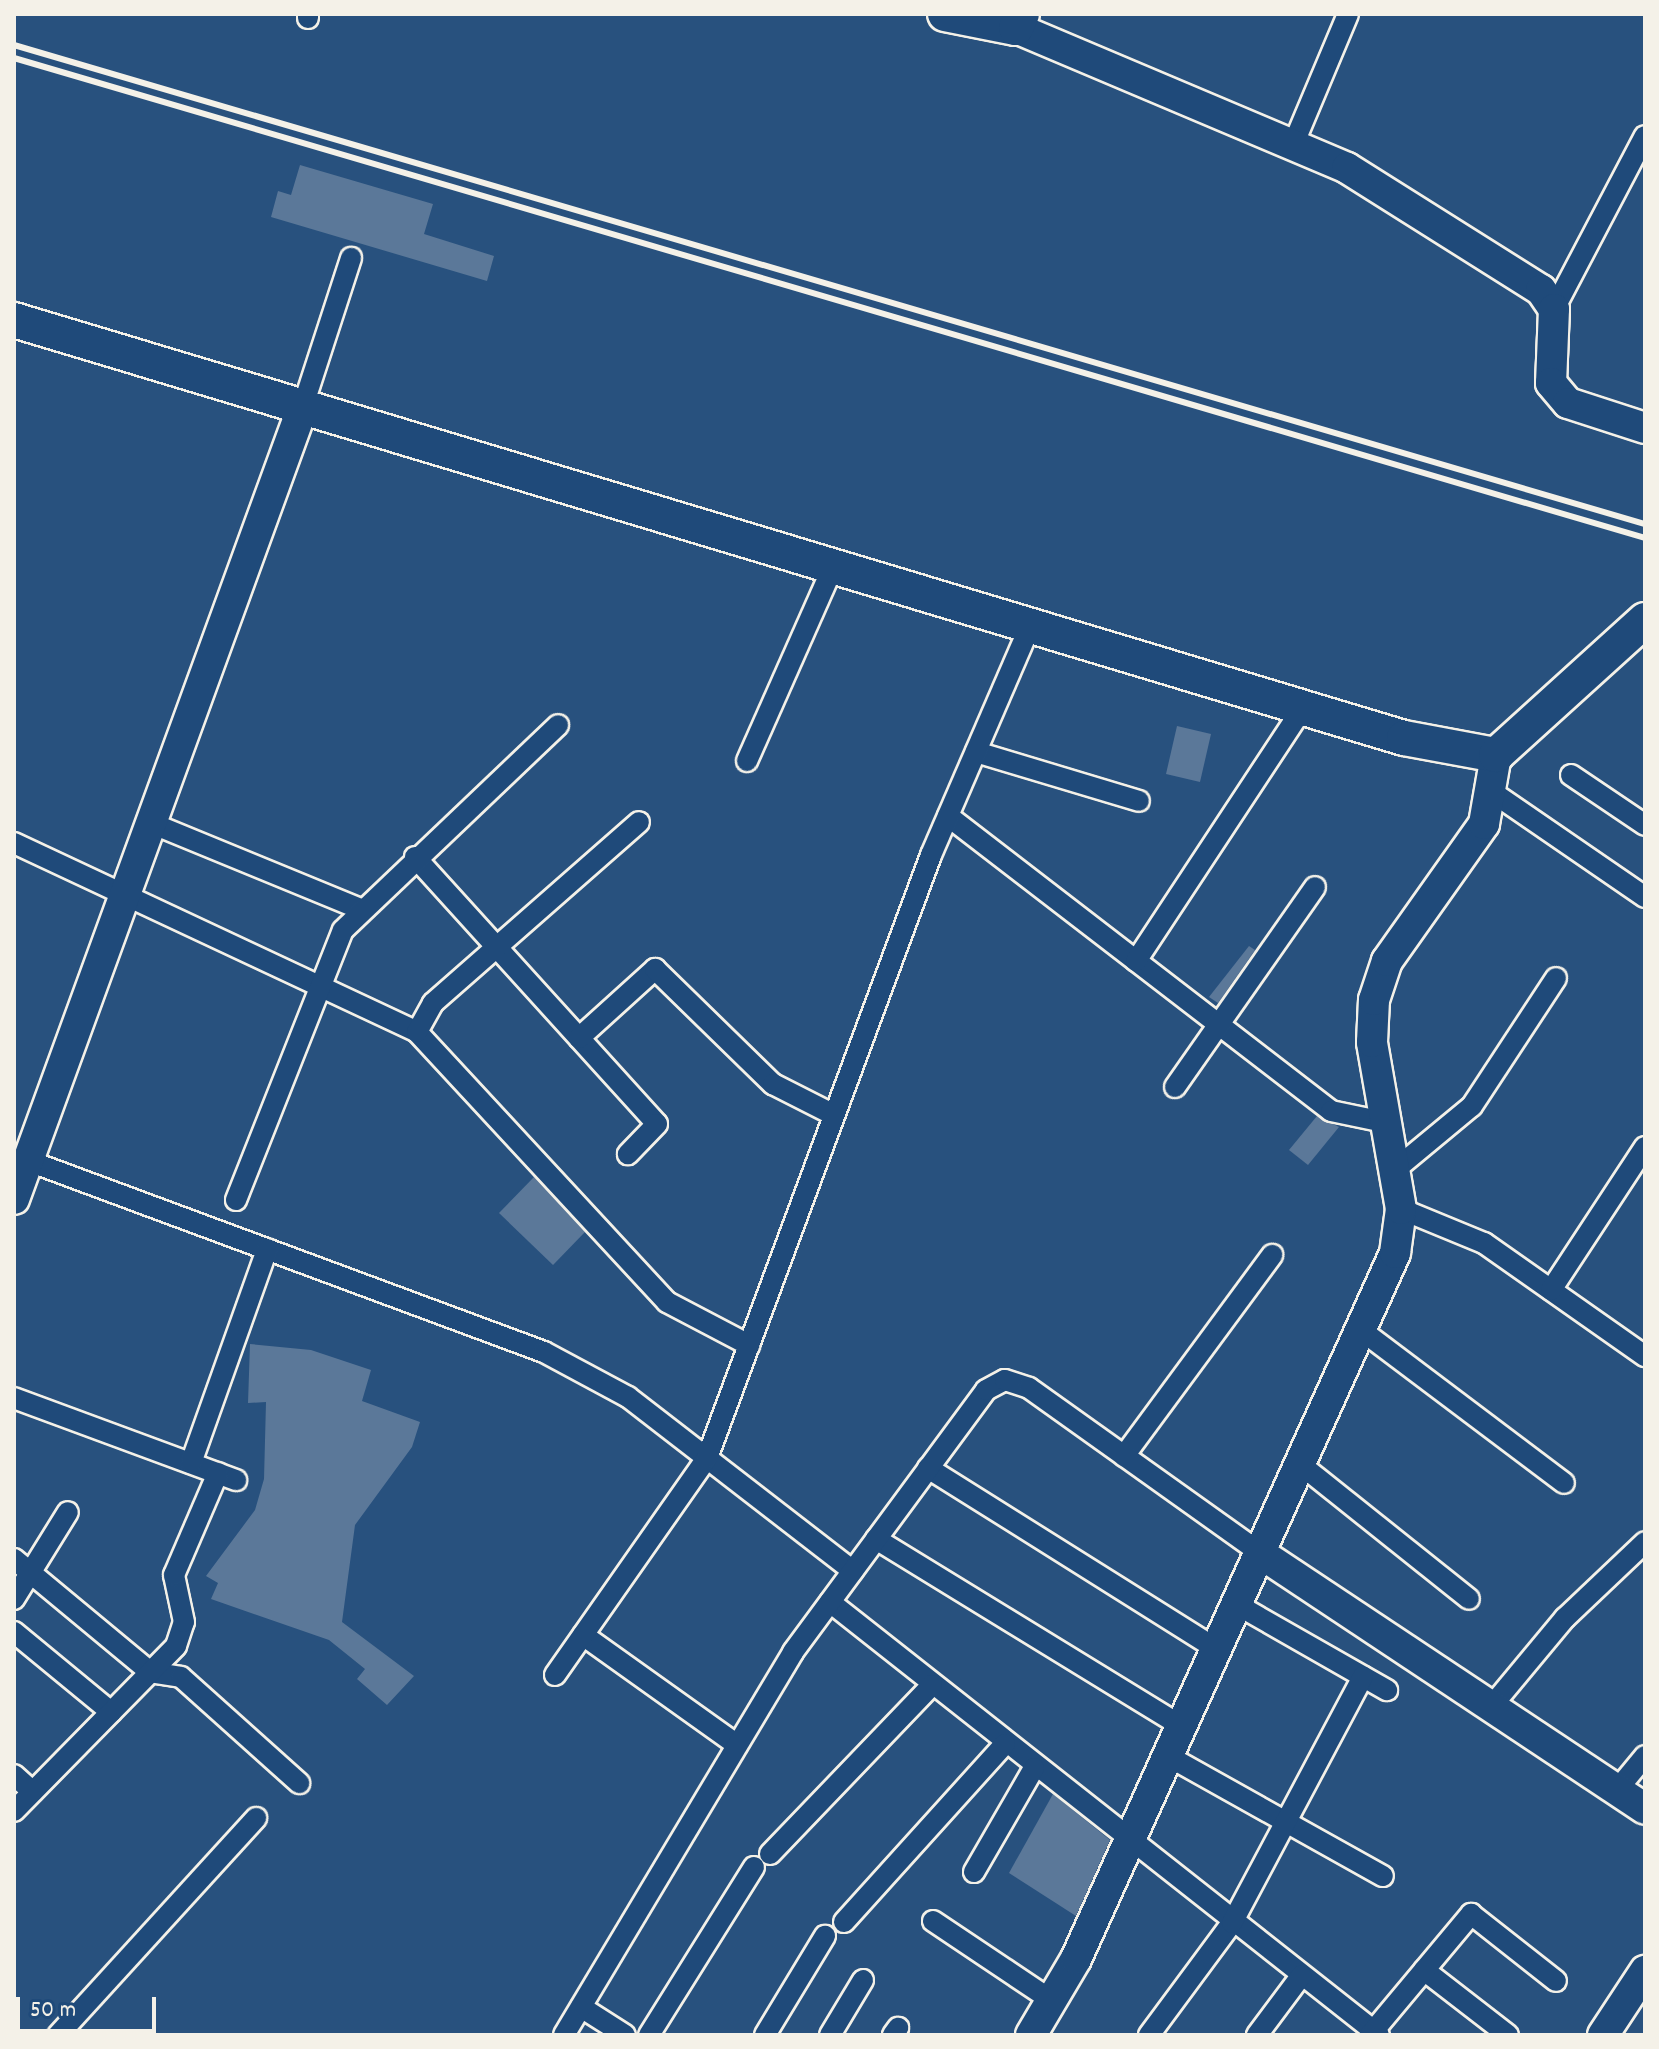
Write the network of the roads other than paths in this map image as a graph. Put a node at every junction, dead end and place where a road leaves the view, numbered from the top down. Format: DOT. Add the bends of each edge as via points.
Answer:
graph roads {
  1 [pos="945,14"];
  2 [pos="1348,14"];
  3 [pos="1019,21"];
  4 [pos="1645,136"];
  5 [pos="1293,145"];
  6 [pos="351,258"];
  7 [pos="1554,309"];
  8 [pos="14,320"];
  9 [pos="302,409"];
  10 [pos="1645,428"];
  11 [pos="833,567"];
  12 [pos="1645,620"];
  13 [pos="1030,626"];
  14 [pos="1303,708"];
  15 [pos="558,725"];
  16 [pos="976,752"];
  17 [pos="1496,755"];
  18 [pos="747,761"];
  19 [pos="1571,775"];
  20 [pos="1495,794"];
  21 [pos="1139,801"];
  22 [pos="948,816"];
  23 [pos="639,822"];
  24 [pos="151,823"];
  25 [pos="1645,825"];
  26 [pos="14,843"];
  27 [pos="415,857"];
  28 [pos="1315,887"];
  29 [pos="1645,897"];
  30 [pos="124,900"];
  31 [pos="363,910"];
  32 [pos="496,947"];
  33 [pos="1136,961"];
  34 [pos="1556,978"];
  35 [pos="315,986"];
  36 [pos="1223,1028"];
  37 [pos="417,1032"];
  38 [pos="579,1038"];
  39 [pos="1175,1087"];
  40 [pos="834,1115"];
  41 [pos="1384,1122"];
  42 [pos="1645,1147"];
  43 [pos="628,1154"];
  44 [pos="29,1161"];
  45 [pos="1397,1168"];
  46 [pos="15,1194"];
  47 [pos="236,1200"];
  48 [pos="1401,1209"];
  49 [pos="267,1249"];
  50 [pos="1272,1255"];
  51 [pos="1551,1290"];
  52 [pos="1361,1330"];
  53 [pos="749,1345"];
  54 [pos="1645,1356"];
  55 [pos="14,1398"];
  56 [pos="1124,1456"];
  57 [pos="707,1458"];
  58 [pos="191,1463"];
  59 [pos="1300,1464"];
  60 [pos="928,1468"];
  61 [pos="1564,1483"];
  62 [pos="68,1512"];
  63 [pos="876,1539"];
  64 [pos="1645,1542"];
  65 [pos="1260,1553"];
  66 [pos="14,1559"];
  67 [pos="853,1571"];
  68 [pos="35,1574"];
  69 [pos="14,1599"];
  70 [pos="1469,1599"];
  71 [pos="830,1602"];
  72 [pos="1236,1604"];
  73 [pos="14,1632"];
  74 [pos="583,1635"];
  75 [pos="1216,1649"];
  76 [pos="150,1672"];
  77 [pos="555,1675"];
  78 [pos="1363,1677"];
  79 [pos="932,1685"];
  80 [pos="1387,1690"];
  81 [pos="1491,1707"];
  82 [pos="111,1712"];
  83 [pos="1181,1726"];
  84 [pos="1005,1744"];
  85 [pos="737,1745"];
  86 [pos="1168,1756"];
  87 [pos="1645,1756"];
  88 [pos="1034,1768"];
  89 [pos="14,1775"];
  90 [pos="299,1783"];
  91 [pos="1617,1790"];
  92 [pos="33,1792"];
  93 [pos="1645,1809"];
  94 [pos="14,1811"];
  95 [pos="256,1818"];
  96 [pos="1287,1823"];
  97 [pos="1128,1844"];
  98 [pos="974,1872"];
  99 [pos="1383,1876"];
  100 [pos="933,1921"];
  101 [pos="844,1922"];
  102 [pos="1232,1923"];
  103 [pos="825,1936"];
  104 [pos="1424,1970"];
  105 [pos="1645,1971"];
  106 [pos="1301,1976"];
  107 [pos="863,1980"];
  108 [pos="1556,1981"];
  109 [pos="1054,2002"];
  110 [pos="581,2007"];
  111 [pos="1374,2034"];
  112 [pos="58,2035"];
  113 [pos="564,2035"];
  114 [pos="625,2035"];
  115 [pos="649,2035"];
  116 [pos="765,2035"];
  117 [pos="830,2035"];
  118 [pos="1031,2035"];
  119 [pos="1149,2035"];
  120 [pos="1257,2035"];
  121 [pos="1508,2035"];
  122 [pos="1603,2035"];
  1 -- 3 [label="main road"];
  2 -- 5 [label="street"];
  3 -- 5 [label="street"];
  4 -- 7 [label="street"];
  5 -- 7 [label="street" via="1373,184 1541,290"];
  6 -- 9 [label="street"];
  7 -- 10 [label="street" via="1551,383 1568,403"];
  8 -- 9 [label="main road"];
  9 -- 11 [label="main road"];
  9 -- 24 [label="street"];
  11 -- 13 [label="main road"];
  11 -- 18 [label="street"];
  12 -- 17 [label="main road"];
  13 -- 14 [label="main road"];
  13 -- 16 [label="street"];
  14 -- 17 [label="main road"];
  14 -- 33 [label="street"];
  15 -- 27 [label="street"];
  16 -- 21 [label="street"];
  16 -- 22 [label="street"];
  17 -- 20 [label="street"];
  19 -- 25 [label="street"];
  20 -- 29 [label="street"];
  20 -- 41 [label="street" via="1484,824 1387,961 1374,1000"];
  22 -- 33 [label="street"];
  22 -- 40 [label="street"];
  23 -- 32 [label="street"];
  24 -- 30 [label="street"];
  24 -- 31 [label="street"];
  26 -- 30 [label="street"];
  27 -- 31 [label="street"];
  27 -- 32 [label="street"];
  28 -- 36 [label="street"];
  30 -- 35 [label="street"];
  30 -- 44 [label="street"];
  31 -- 35 [label="street" via="343,930"];
  32 -- 37 [label="street" via="433,1003"];
  32 -- 38 [label="street"];
  33 -- 36 [label="street"];
  34 -- 45 [label="street" via="1472,1106"];
  35 -- 37 [label="street"];
  35 -- 47 [label="street"];
  36 -- 39 [label="street"];
  36 -- 41 [label="street" via="1331,1111"];
  37 -- 53 [label="street" via="667,1302"];
  38 -- 40 [label="street" via="655,969 773,1084"];
  38 -- 43 [label="street" via="657,1124"];
  40 -- 53 [label="street"];
  41 -- 45 [label="street"];
  42 -- 51 [label="street"];
  44 -- 46 [label="street"];
  44 -- 49 [label="street"];
  45 -- 48 [label="street"];
  48 -- 51 [label="street" via="1484,1243"];
  48 -- 52 [label="street" via="1395,1253"];
  49 -- 57 [label="street" via="544,1352 628,1397"];
  49 -- 58 [label="street"];
  50 -- 56 [label="street"];
  51 -- 54 [label="street"];
  52 -- 59 [label="street"];
  52 -- 61 [label="street"];
  53 -- 57 [label="street"];
  55 -- 58 [label="street"];
  56 -- 60 [label="street" via="1029,1388 1005,1380 986,1390"];
  56 -- 65 [label="street"];
  57 -- 67 [label="street"];
  57 -- 74 [label="street"];
  58 -- 76 [label="street" via="227,1477 174,1575 184,1622 176,1646"];
  59 -- 65 [label="street"];
  59 -- 70 [label="street"];
  60 -- 63 [label="street"];
  60 -- 75 [label="street"];
  62 -- 68 [label="street"];
  63 -- 67 [label="street"];
  63 -- 83 [label="street"];
  64 -- 81 [label="street" via="1565,1618"];
  65 -- 72 [label="street"];
  65 -- 81 [label="street"];
  66 -- 68 [label="street"];
  67 -- 71 [label="street"];
  68 -- 69 [label="street"];
  68 -- 76 [label="street"];
  71 -- 79 [label="street"];
  71 -- 85 [label="street"];
  72 -- 75 [label="street"];
  72 -- 78 [label="street"];
  73 -- 82 [label="street"];
  74 -- 77 [label="street"];
  74 -- 85 [label="street"];
  75 -- 83 [label="street"];
  76 -- 82 [label="street"];
  76 -- 90 [label="street" via="181,1677"];
  78 -- 80 [label="street"];
  78 -- 96 [label="street"];
  79 -- 84 [label="street"];
  79 -- 115 [label="street" via="762,1860"];
  81 -- 91 [label="street"];
  82 -- 92 [label="street"];
  83 -- 86 [label="street"];
  84 -- 88 [label="street"];
  84 -- 101 [label="street"];
  85 -- 110 [label="street"];
  86 -- 96 [label="street"];
  86 -- 97 [label="street"];
  87 -- 91 [label="street"];
  88 -- 97 [label="street"];
  88 -- 98 [label="street"];
  89 -- 92 [label="street"];
  91 -- 93 [label="street"];
  92 -- 94 [label="street"];
  95 -- 112 [label="street"];
  96 -- 99 [label="street"];
  96 -- 102 [label="street"];
  97 -- 102 [label="street"];
  97 -- 109 [label="street"];
  100 -- 109 [label="street"];
  102 -- 106 [label="street"];
  102 -- 119 [label="street"];
  103 -- 116 [label="street"];
  104 -- 108 [label="street" via="1471,1914"];
  104 -- 111 [label="street"];
  104 -- 121 [label="street"];
  105 -- 122 [label="street"];
  106 -- 111 [label="street"];
  106 -- 120 [label="street"];
  107 -- 117 [label="street"];
  109 -- 118 [label="street"];
  110 -- 113 [label="street"];
  110 -- 114 [label="street"];
}
